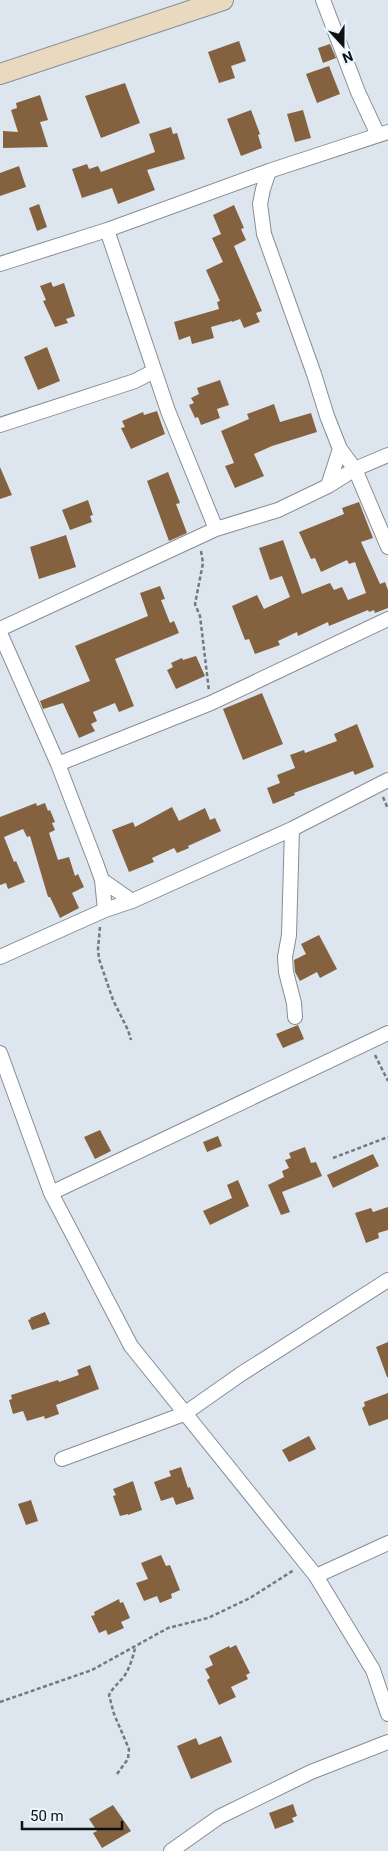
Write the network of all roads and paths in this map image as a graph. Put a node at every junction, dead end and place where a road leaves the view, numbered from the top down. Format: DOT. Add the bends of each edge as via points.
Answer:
graph roads {
  1 [pos="223,0"];
  2 [pos="323,0"];
  3 [pos="0,74"];
  4 [pos="383,133"];
  5 [pos="269,171"];
  6 [pos="106,230"];
  7 [pos="0,264"];
  8 [pos="154,371"];
  9 [pos="0,425"];
  10 [pos="340,449"];
  11 [pos="388,455"];
  12 [pos="355,469"];
  13 [pos="328,486"];
  14 [pos="216,529"];
  15 [pos="199,537"];
  16 [pos="388,548"];
  17 [pos="388,619"];
  18 [pos="0,629"];
  19 [pos="0,633"];
  20 [pos="211,703"];
  21 [pos="58,764"];
  22 [pos="388,780"];
  23 [pos="292,829"];
  24 [pos="102,880"];
  25 [pos="132,901"];
  26 [pos="102,911"];
  27 [pos="0,957"];
  28 [pos="295,1017"];
  29 [pos="388,1033"];
  30 [pos="131,1040"];
  31 [pos="368,1042"];
  32 [pos="0,1053"];
  33 [pos="388,1081"];
  34 [pos="388,1137"];
  35 [pos="333,1158"];
  36 [pos="51,1193"];
  37 [pos="388,1280"];
  38 [pos="184,1414"];
  39 [pos="62,1459"];
  40 [pos="388,1543"];
  41 [pos="306,1562"];
  42 [pos="316,1576"];
  43 [pos="136,1646"];
  44 [pos="0,1702"];
  45 [pos="388,1714"];
  46 [pos="388,1742"];
  47 [pos="117,1774"];
  48 [pos="171,1851"];
  1 -- 3 [label="main road"];
  2 -- 4 [label="street" via="358,92"];
  4 -- 5 [label="street"];
  5 -- 6 [label="street"];
  5 -- 10 [label="street" via="260,204 264,234"];
  6 -- 7 [label="street"];
  6 -- 8 [label="street"];
  8 -- 9 [label="street"];
  8 -- 14 [label="street"];
  10 -- 12 [label="street"];
  10 -- 13 [label="street"];
  11 -- 12 [label="street"];
  12 -- 13 [label="street"];
  12 -- 16 [label="street"];
  13 -- 14 [label="street" via="278,510"];
  14 -- 15 [label="street"];
  15 -- 18 [label="street"];
  15 -- 20 [label="path" via="203,563 195,604 200,616"];
  17 -- 20 [label="street"];
  19 -- 21 [label="street"];
  20 -- 21 [label="street"];
  21 -- 24 [label="street"];
  22 -- 23 [label="street"];
  23 -- 25 [label="street"];
  23 -- 28 [label="street" via="289,935 285,957"];
  24 -- 25 [label="street"];
  24 -- 26 [label="street"];
  25 -- 26 [label="street"];
  26 -- 27 [label="street"];
  26 -- 30 [label="path" via="99,959"];
  29 -- 31 [label="street"];
  31 -- 33 [label="path"];
  31 -- 36 [label="street"];
  32 -- 36 [label="street"];
  34 -- 35 [label="path"];
  36 -- 38 [label="street" via="131,1346"];
  37 -- 38 [label="street"];
  38 -- 39 [label="street"];
  38 -- 41 [label="street"];
  40 -- 42 [label="street"];
  41 -- 42 [label="street"];
  41 -- 43 [label="path" via="250,1598 208,1618 168,1628"];
  42 -- 45 [label="street" via="373,1670"];
  43 -- 44 [label="path" via="92,1670"];
  43 -- 47 [label="path" via="124,1675 109,1695 129,1749 128,1759"];
  46 -- 48 [label="street" via="311,1772 219,1817"];
}
